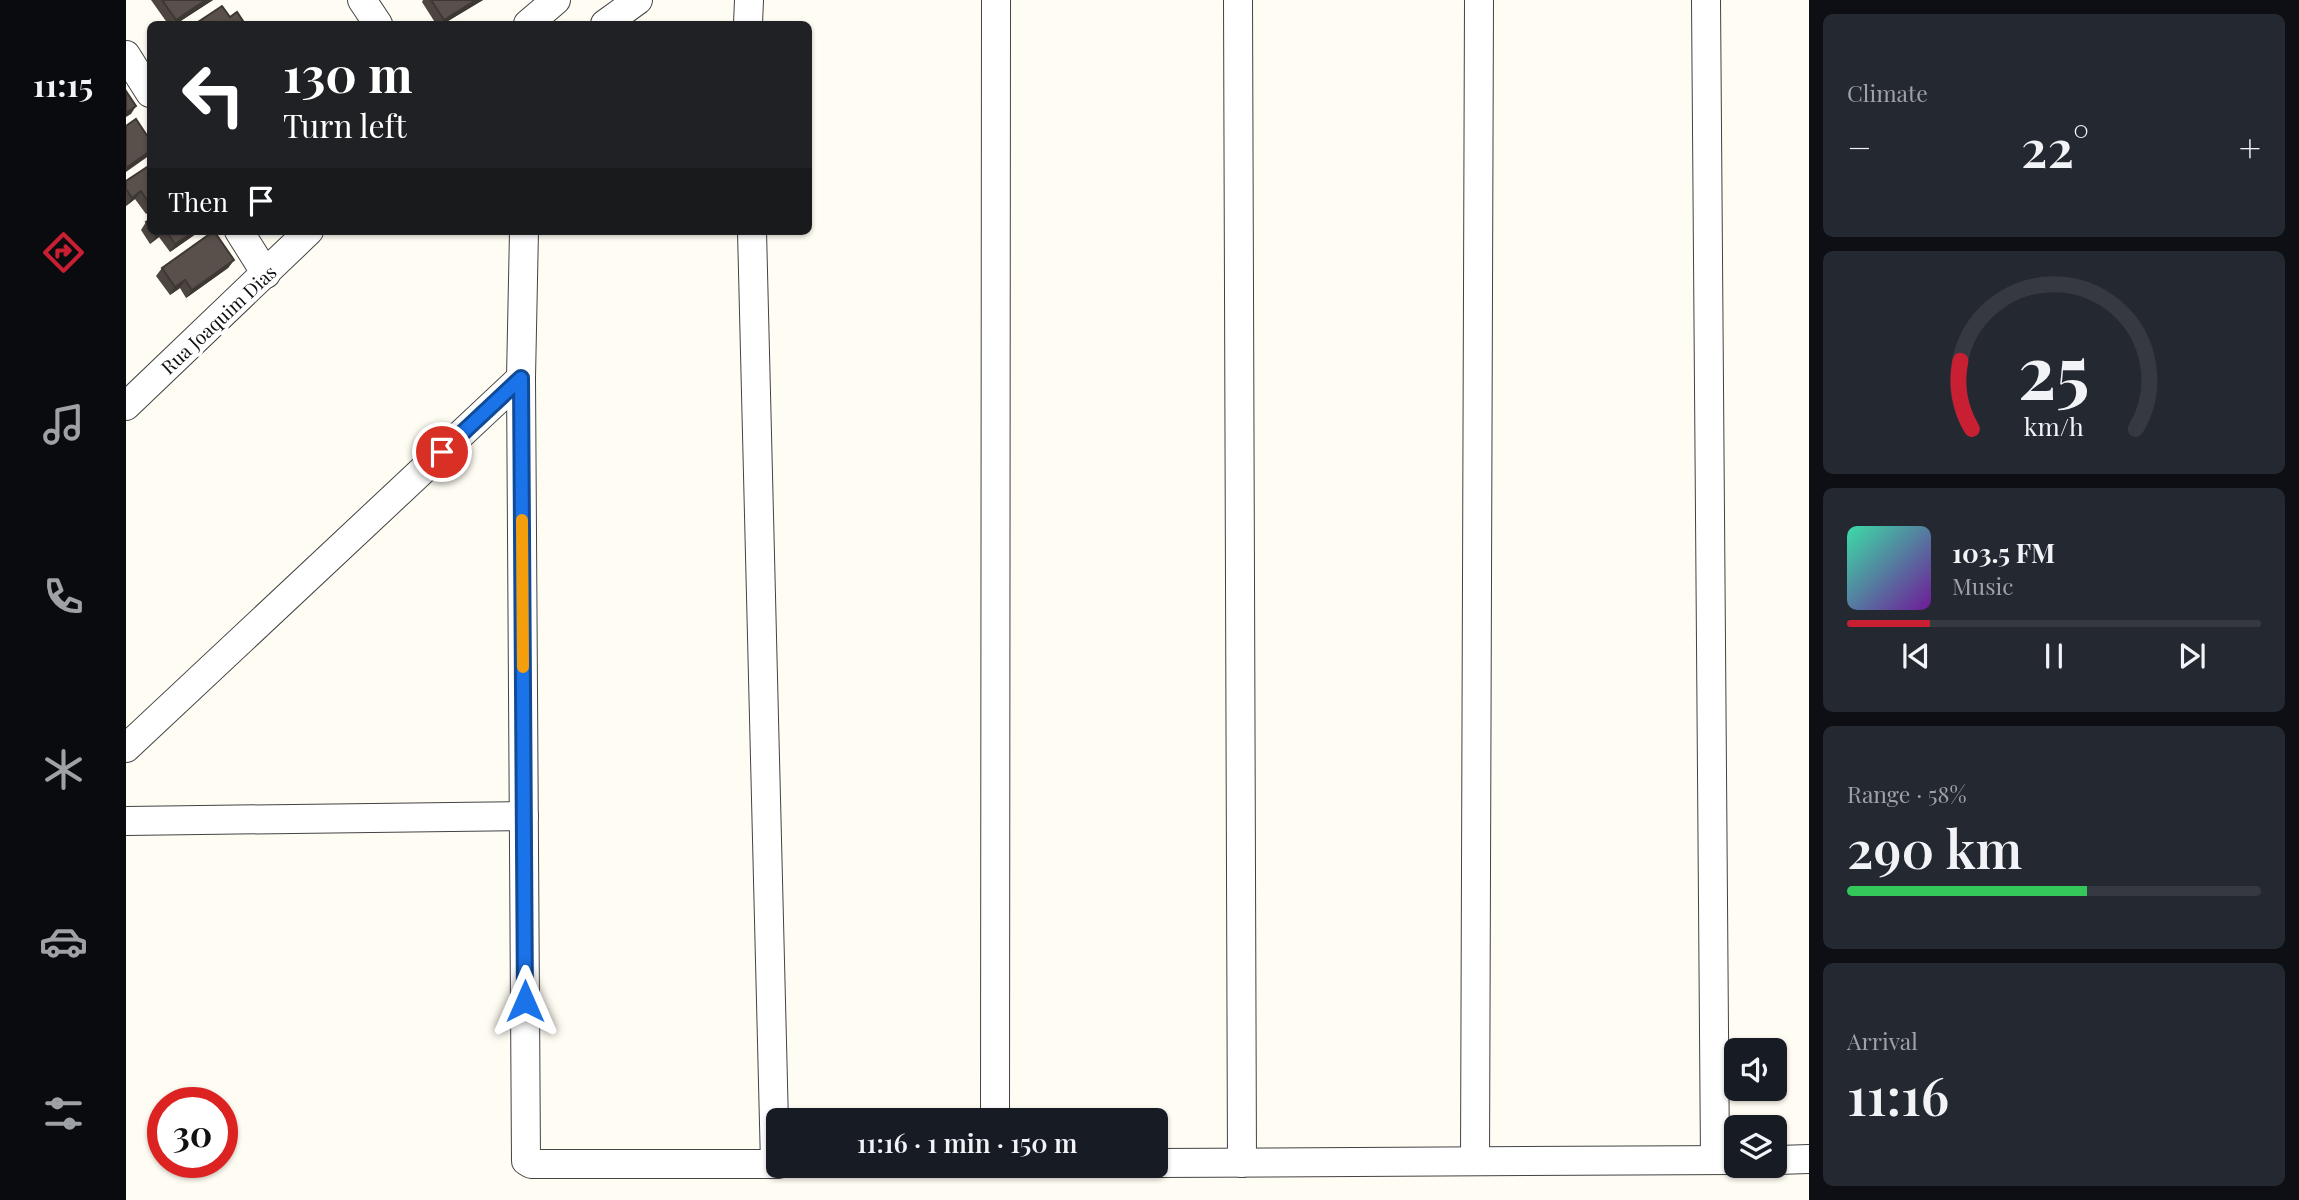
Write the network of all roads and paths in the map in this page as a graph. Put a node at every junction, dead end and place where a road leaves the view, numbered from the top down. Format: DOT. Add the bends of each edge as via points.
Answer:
graph roads {
  1 [pos="362,0"];
  2 [pos="556,0"];
  3 [pos="638,0"];
  4 [pos="749,0"];
  5 [pos="996,0"];
  6 [pos="1238,0"];
  7 [pos="1479,0"];
  8 [pos="1706,0"];
  9 [pos="376,21"];
  10 [pos="532,21"];
  11 [pos="608,21"];
  12 [pos="748,21"];
  13 [pos="126,55"];
  14 [pos="147,88"];
  15 [pos="242,235"];
  16 [pos="305,235"];
  17 [pos="524,235"];
  18 [pos="752,235"];
  19 [pos="266,274"];
  20 [pos="521,378"];
  21 [pos="126,406"];
  22 [pos="126,748"];
  23 [pos="524,816"];
  24 [pos="126,821"];
  25 [pos="775,1108"];
  26 [pos="995,1108"];
  27 [pos="1725,1115"];
  28 [pos="1809,1159"];
  29 [pos="1724,1160"];
  30 [pos="1787,1160"];
  31 [pos="1475,1161"];
  32 [pos="1168,1163"];
  33 [pos="1242,1163"];
  34 [pos="766,1164"];
  1 -- 9 [label="street"];
  2 -- 10 [label="street"];
  3 -- 11 [label="street"];
  4 -- 12 [label="street"];
  5 -- 26 [label="street"];
  6 -- 33 [label="street"];
  7 -- 31 [label="street"];
  8 -- 27 [label="street"];
  13 -- 14 [label="street"];
  15 -- 19 [label="street"];
  16 -- 19 [label="street, Rua Joaquim Dias"];
  17 -- 20 [label="street"];
  18 -- 25 [label="street"];
  19 -- 21 [label="street, Rua Joaquim Dias"];
  20 -- 22 [label="street"];
  20 -- 23 [label="street"];
  23 -- 24 [label="street"];
  23 -- 34 [label="street" via="527,1163"];
  28 -- 30 [label="street"];
  29 -- 31 [label="street"];
  31 -- 33 [label="street"];
  32 -- 33 [label="street"];
}
